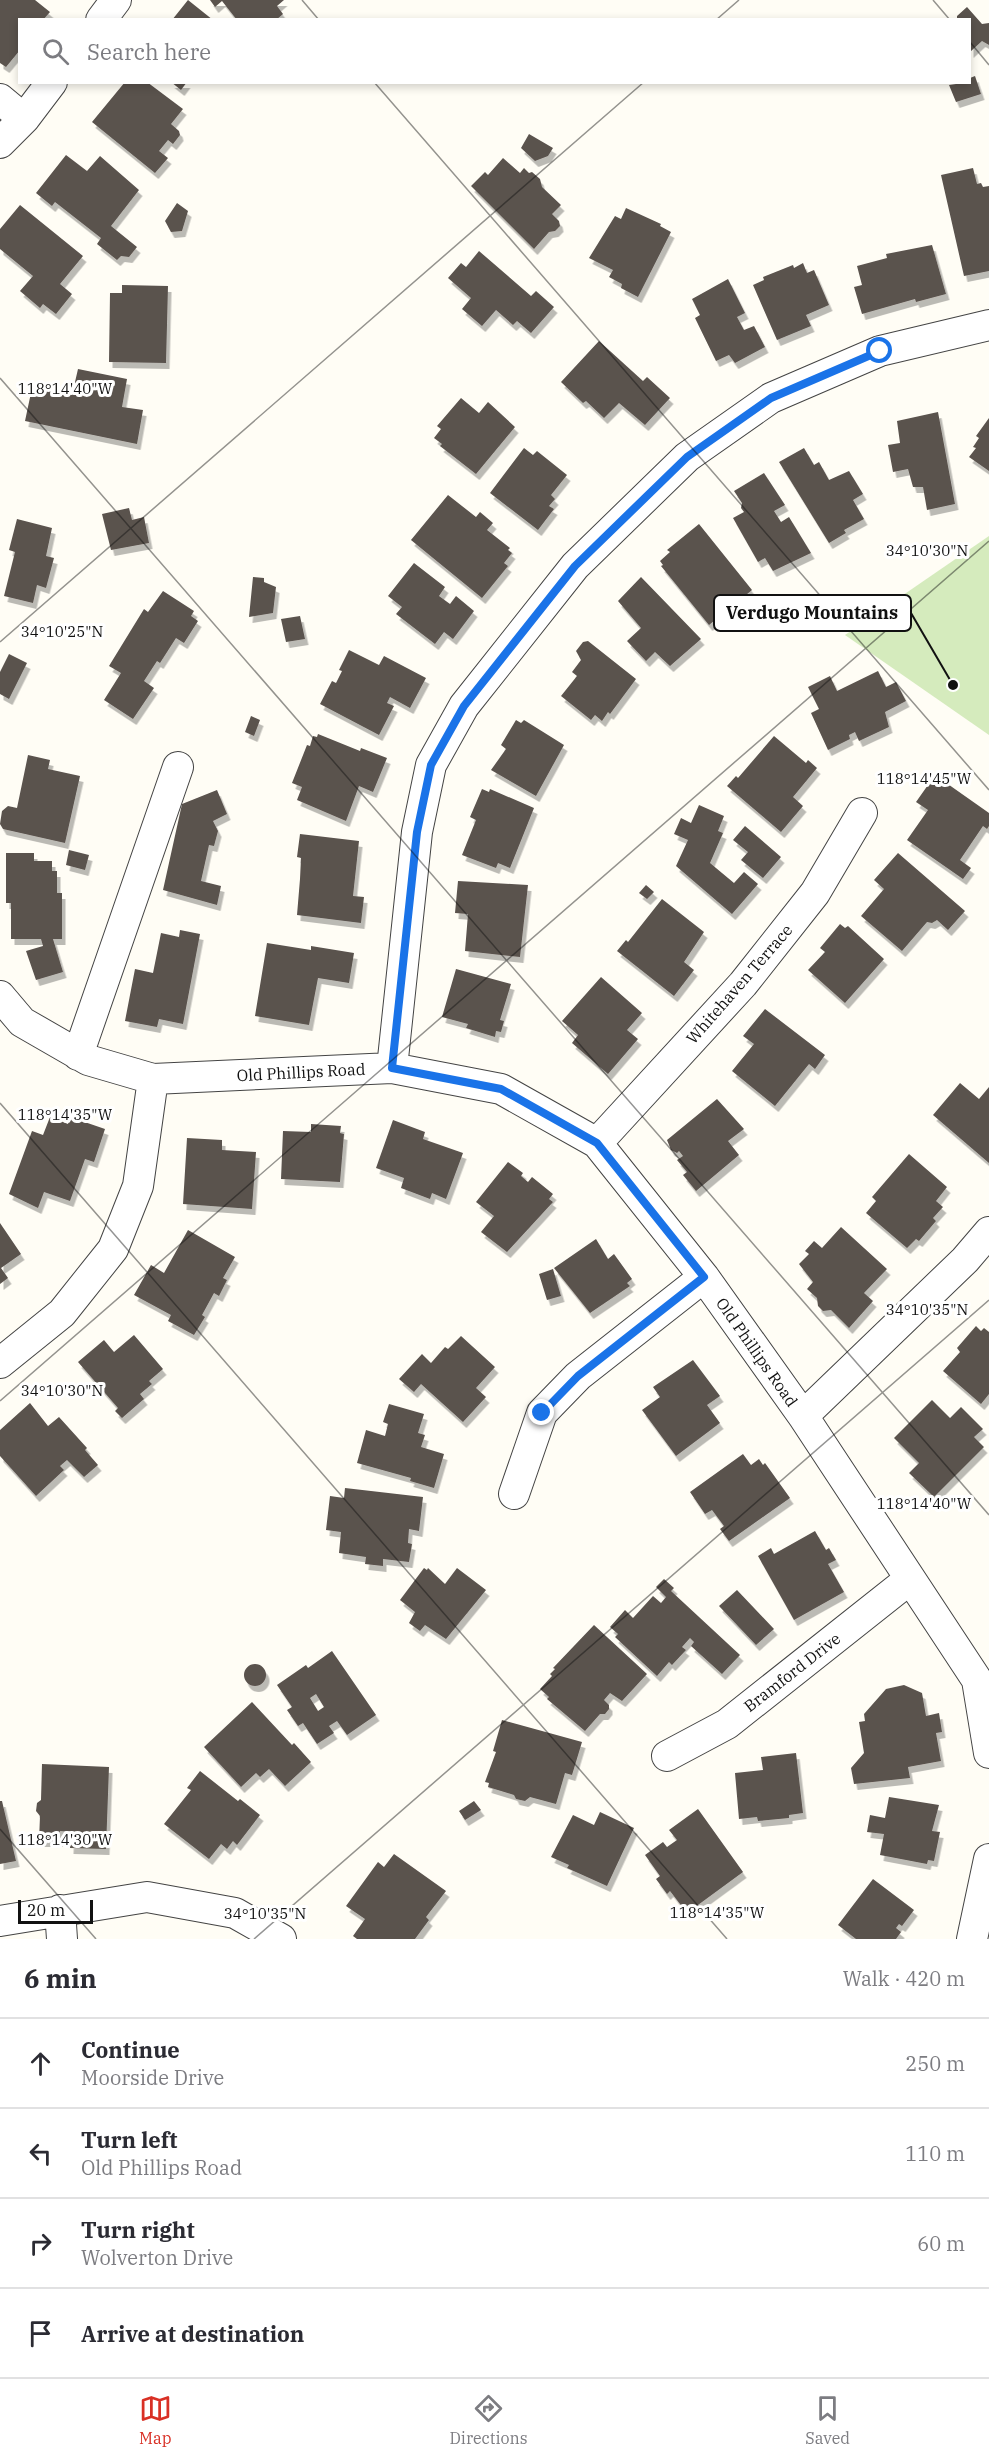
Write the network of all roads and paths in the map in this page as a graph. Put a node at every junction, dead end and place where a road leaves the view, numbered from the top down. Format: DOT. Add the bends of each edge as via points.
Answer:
graph roads {
  1 [pos="116,0"];
  2 [pos="102,18"];
  3 [pos="50,84"];
  4 [pos="0,99"];
  5 [pos="24,119"];
  6 [pos="0,143"];
  7 [pos="989,325"];
  8 [pos="178,767"];
  9 [pos="862,813"];
  10 [pos="0,996"];
  11 [pos="78,1055"];
  12 [pos="392,1068"];
  13 [pos="153,1079"];
  14 [pos="597,1143"];
  15 [pos="989,1232"];
  16 [pos="704,1277"];
  17 [pos="0,1363"];
  18 [pos="802,1416"];
  19 [pos="514,1494"];
  20 [pos="910,1579"];
  21 [pos="983,1678"];
  22 [pos="989,1754"];
  23 [pos="667,1756"];
  24 [pos="989,1859"];
  25 [pos="0,1921"];
  26 [pos="61,1924"];
  27 [pos="281,1939"];
  28 [pos="972,1939"];
  1 -- 2 [label="street"];
  3 -- 5 [label="street"];
  4 -- 5 [label="street"];
  5 -- 6 [label="street"];
  7 -- 12 [label="street" via="880,351 771,398 687,457 575,566 464,706 431,765 417,832"];
  8 -- 11 [label="street"];
  9 -- 14 [label="street, Whitehaven Terrace" via="815,893 743,984"];
  10 -- 11 [label="street, Old Phillips Road" via="22,1022"];
  11 -- 13 [label="street, Old Phillips Road"];
  12 -- 13 [label="street, Old Phillips Road"];
  12 -- 14 [label="street, Old Phillips Road" via="501,1089"];
  13 -- 17 [label="street" via="138,1186 113,1249 62,1313"];
  14 -- 16 [label="street, Old Phillips Road"];
  15 -- 18 [label="street" via="965,1260"];
  16 -- 18 [label="street, Old Phillips Road"];
  16 -- 19 [label="street" via="578,1376 542,1413"];
  18 -- 20 [label="street, Old Phillips Road"];
  20 -- 21 [label="street, Old Phillips Road"];
  20 -- 23 [label="street, Bramford Drive" via="727,1724"];
  21 -- 22 [label="street, Old Phillips Road"];
  24 -- 28 [label="street"];
  25 -- 26 [label="street"];
  26 -- 27 [label="street" via="147,1898 235,1913"];
}
